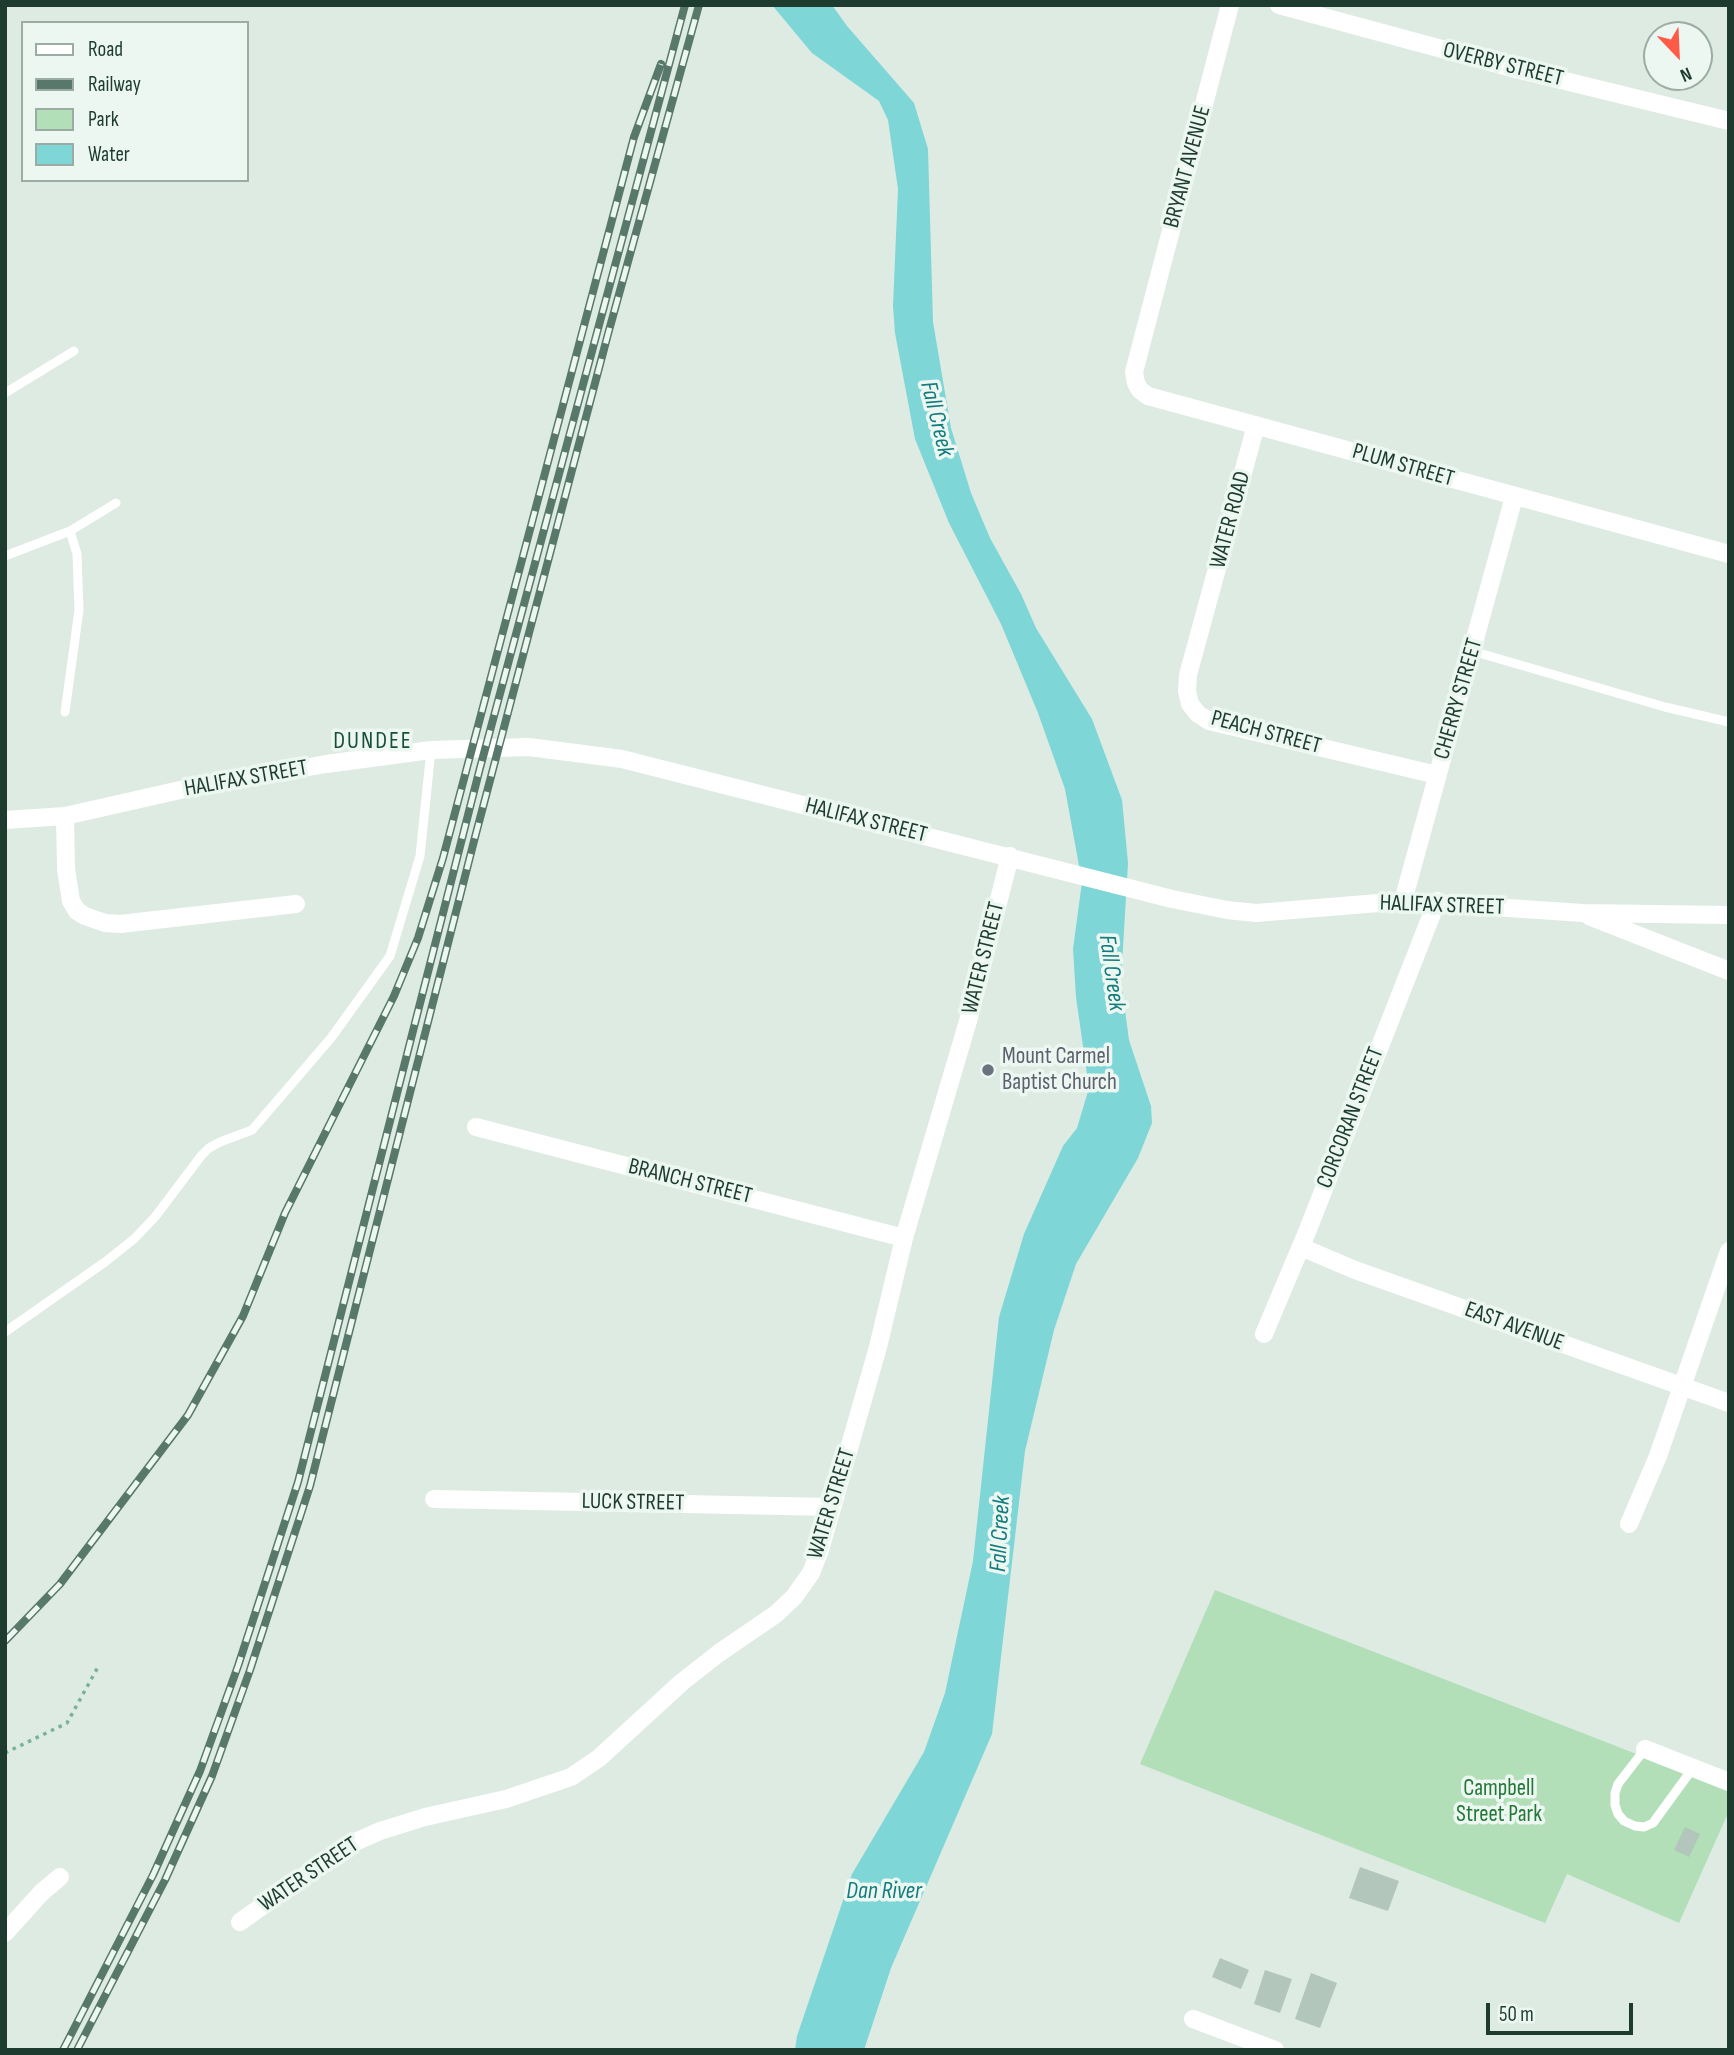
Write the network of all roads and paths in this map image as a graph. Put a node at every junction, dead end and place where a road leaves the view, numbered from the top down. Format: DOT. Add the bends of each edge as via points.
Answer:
graph roads {
  1 [pos="1230,5"];
  2 [pos="1279,5"];
  3 [pos="1729,121"];
  4 [pos="1146,330"];
  5 [pos="74,351"];
  6 [pos="5,393"];
  7 [pos="1256,425"];
  8 [pos="1514,497"];
  9 [pos="116,503"];
  10 [pos="70,530"];
  11 [pos="1729,555"];
  12 [pos="5,556"];
  13 [pos="1205,614"];
  14 [pos="1472,651"];
  15 [pos="65,712"];
  16 [pos="1729,722"];
  17 [pos="431,750"];
  18 [pos="1437,775"];
  19 [pos="65,816"];
  20 [pos="5,820"];
  21 [pos="1010,856"];
  22 [pos="1404,901"];
  23 [pos="1437,901"];
  24 [pos="296,904"];
  25 [pos="1583,913"];
  26 [pos="1729,915"];
  27 [pos="1729,971"];
  28 [pos="476,1127"];
  29 [pos="904,1238"];
  30 [pos="1301,1247"];
  31 [pos="1729,1251"];
  32 [pos="5,1332"];
  33 [pos="1264,1334"];
  34 [pos="1682,1387"];
  35 [pos="1729,1403"];
  36 [pos="434,1499"];
  37 [pos="832,1507"];
  38 [pos="1629,1524"];
  39 [pos="98,1667"];
  40 [pos="1645,1749"];
  41 [pos="5,1753"];
  42 [pos="1693,1768"];
  43 [pos="1729,1782"];
  44 [pos="60,1877"];
  45 [pos="240,1922"];
  46 [pos="5,1933"];
  47 [pos="1194,2019"];
  48 [pos="1275,2050"];
  1 -- 4 [label="street, BRYANT AVENUE"];
  2 -- 3 [label="street, OVERBY STREET"];
  4 -- 7 [label="street, PLUM STREET" via="1134,372 1140,390"];
  5 -- 6 [label="lane"];
  7 -- 8 [label="street, PLUM STREET"];
  7 -- 13 [label="street, WATER ROAD"];
  8 -- 11 [label="street, PLUM STREET"];
  8 -- 14 [label="street, CHERRY STREET"];
  9 -- 10 [label="lane"];
  10 -- 12 [label="lane"];
  10 -- 15 [label="lane" via="77,554 79,610"];
  13 -- 18 [label="street, PEACH STREET" via="1188,675 1190,704 1198,714 1209,721"];
  14 -- 16 [label="lane"];
  14 -- 18 [label="street, CHERRY STREET"];
  17 -- 19 [label="street, HALIFAX STREET" via="189,788"];
  17 -- 21 [label="street, HALIFAX STREET" via="529,747 622,759"];
  17 -- 32 [label="lane" via="420,856 390,956 331,1038 252,1129 201,1156 134,1239"];
  18 -- 22 [label="street, CHERRY STREET"];
  19 -- 20 [label="street, HALIFAX STREET"];
  19 -- 24 [label="street" via="71,901 85,916 120,924"];
  21 -- 22 [label="street, HALIFAX STREET" via="1227,910 1256,913"];
  21 -- 29 [label="street, WATER STREET" via="968,1021"];
  22 -- 23 [label="street, HALIFAX STREET"];
  23 -- 25 [label="street, HALIFAX STREET"];
  23 -- 30 [label="street, CORCORAN STREET"];
  25 -- 26 [label="street, HALIFAX STREET"];
  25 -- 27 [label="street"];
  28 -- 29 [label="street, BRANCH STREET"];
  29 -- 37 [label="street, WATER STREET"];
  30 -- 33 [label="street, CORCORAN STREET"];
  30 -- 34 [label="street, EAST AVENUE"];
  31 -- 34 [label="street"];
  34 -- 35 [label="street, EAST AVENUE"];
  34 -- 38 [label="street"];
  36 -- 37 [label="street, LUCK STREET"];
  37 -- 45 [label="street, WATER STREET" via="811,1573 794,1597 682,1682 599,1759 551,1785 425,1817 346,1846"];
  39 -- 41 [label="path" via="67,1723"];
  40 -- 42 [label="street"];
  40 -- 42 [label="lane" via="1615,1793 1618,1814 1635,1826 1653,1823"];
  42 -- 43 [label="street"];
  44 -- 46 [label="street"];
  47 -- 48 [label="street"];
}
